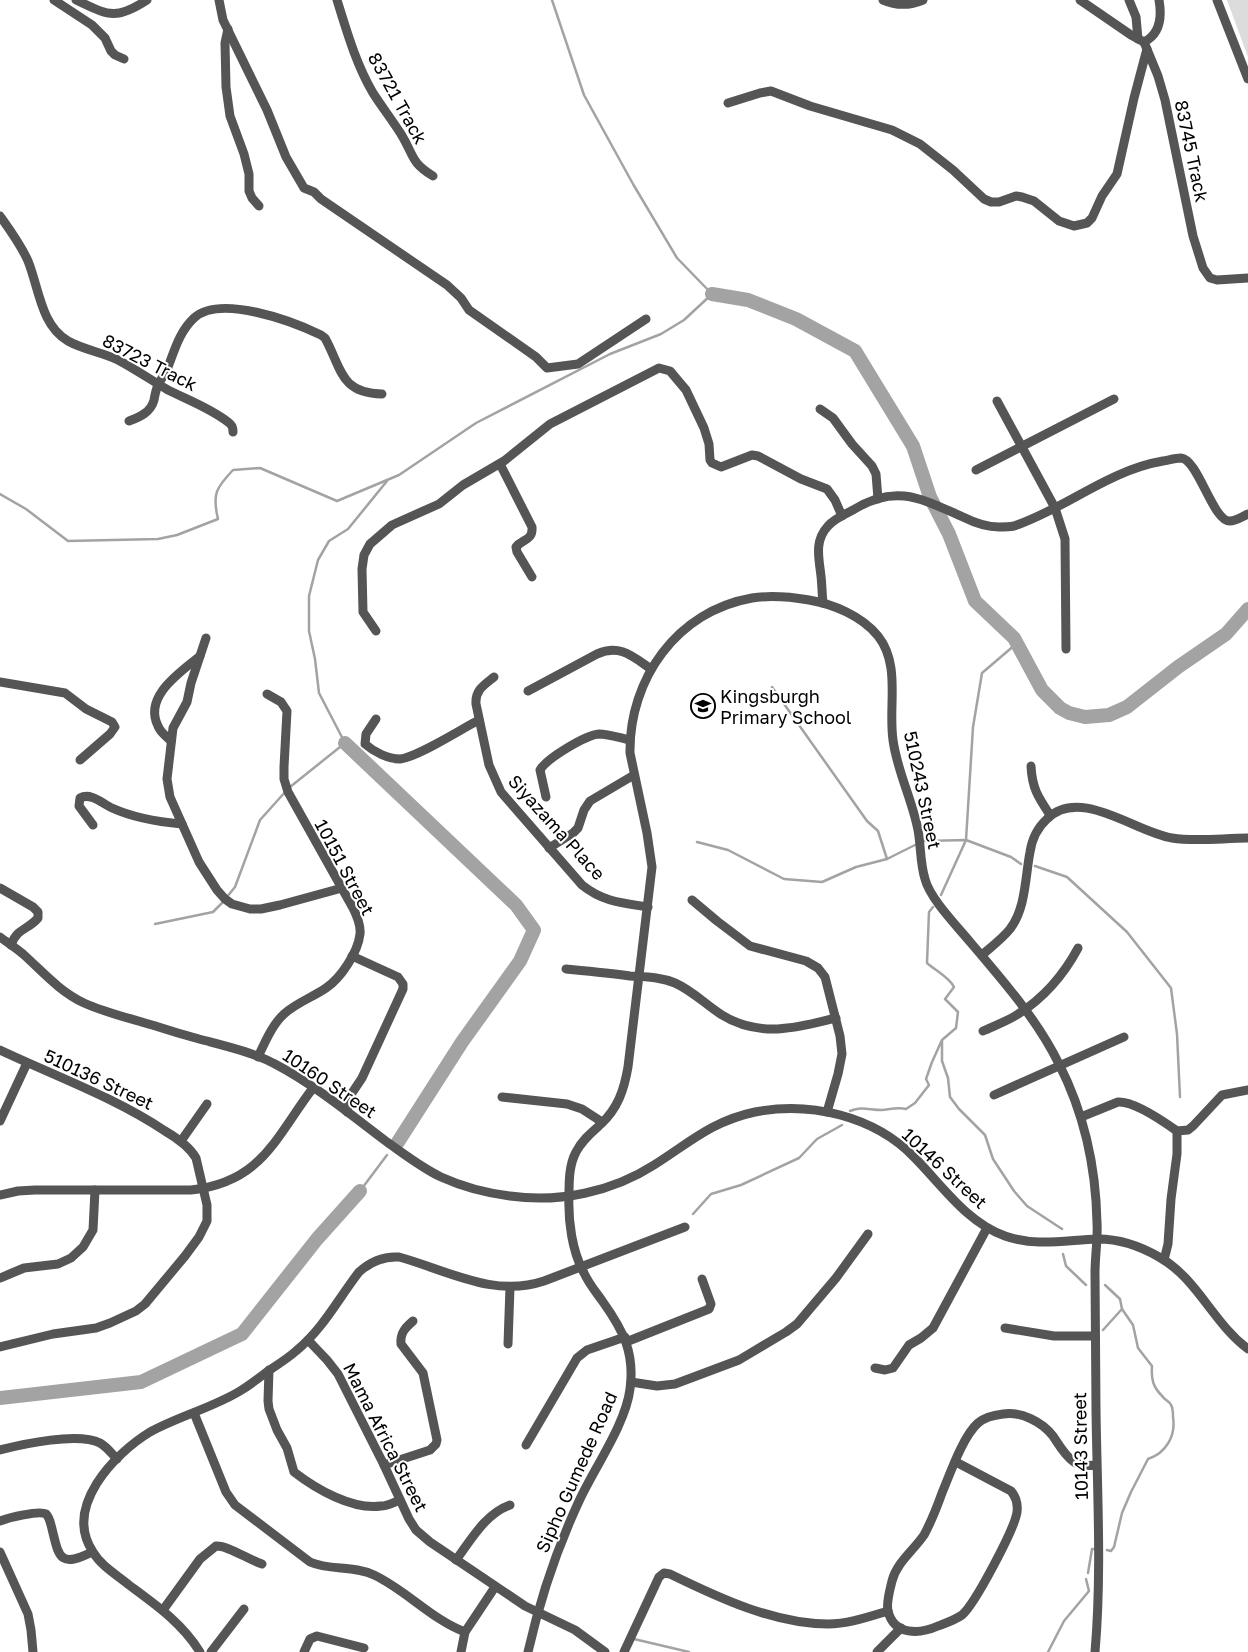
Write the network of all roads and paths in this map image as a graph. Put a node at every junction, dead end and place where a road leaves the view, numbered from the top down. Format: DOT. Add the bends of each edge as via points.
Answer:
graph roads {
  1 [pos="54,0"];
  2 [pos="76,0"];
  3 [pos="147,0"];
  4 [pos="219,0"];
  5 [pos="337,0"];
  6 [pos="883,0"];
  7 [pos="923,0"];
  8 [pos="1080,0"];
  9 [pos="1129,0"];
  10 [pos="1159,0"];
  11 [pos="1217,0"];
  12 [pos="228,29"];
  13 [pos="1143,43"];
  14 [pos="124,58"];
  15 [pos="1248,79"];
  16 [pos="728,103"];
  17 [pos="433,176"];
  18 [pos="259,206"];
  19 [pos="0,216"];
  20 [pos="1248,278"];
  21 [pos="646,319"];
  22 [pos="158,384"];
  23 [pos="382,394"];
  24 [pos="1114,399"];
  25 [pos="997,401"];
  26 [pos="820,409"];
  27 [pos="129,421"];
  28 [pos="233,432"];
  29 [pos="1022,447"];
  30 [pos="500,464"];
  31 [pos="976,470"];
  32 [pos="878,499"];
  33 [pos="1055,508"];
  34 [pos="1248,514"];
  35 [pos="842,516"];
  36 [pos="532,577"];
  37 [pos="823,603"];
  38 [pos="376,631"];
  39 [pos="206,638"];
  40 [pos="1066,649"];
  41 [pos="200,656"];
  42 [pos="651,669"];
  43 [pos="494,677"];
  44 [pos="0,682"];
  45 [pos="528,691"];
  46 [pos="267,694"];
  47 [pos="376,719"];
  48 [pos="480,720"];
  49 [pos="630,740"];
  50 [pos="171,741"];
  51 [pos="80,760"];
  52 [pos="1031,766"];
  53 [pos="634,774"];
  54 [pos="546,796"];
  55 [pos="1050,815"];
  56 [pos="182,824"];
  57 [pos="93,825"];
  58 [pos="1248,838"];
  59 [pos="549,848"];
  60 [pos="0,888"];
  61 [pos="342,888"];
  62 [pos="692,900"];
  63 [pos="648,907"];
  64 [pos="0,937"];
  65 [pos="11,945"];
  66 [pos="1078,948"];
  67 [pos="982,955"];
  68 [pos="352,956"];
  69 [pos="566,969"];
  70 [pos="639,977"];
  71 [pos="1025,1009"];
  72 [pos="836,1018"];
  73 [pos="983,1030"];
  74 [pos="1124,1037"];
  75 [pos="0,1050"];
  76 [pos="258,1057"];
  77 [pos="27,1063"];
  78 [pos="1060,1066"];
  79 [pos="313,1088"];
  80 [pos="1248,1090"];
  81 [pos="994,1095"];
  82 [pos="502,1097"];
  83 [pos="207,1104"];
  84 [pos="347,1112"];
  85 [pos="827,1112"];
  86 [pos="1081,1117"];
  87 [pos="0,1121"];
  88 [pos="602,1122"];
  89 [pos="1177,1131"];
  90 [pos="181,1141"];
  91 [pos="204,1188"];
  92 [pos="96,1190"];
  93 [pos="0,1195"];
  94 [pos="568,1197"];
  95 [pos="686,1227"];
  96 [pos="987,1228"];
  97 [pos="868,1234"];
  98 [pos="1096,1239"];
  99 [pos="1164,1260"];
  100 [pos="580,1266"];
  101 [pos="0,1278"];
  102 [pos="702,1280"];
  103 [pos="510,1287"];
  104 [pos="413,1321"];
  105 [pos="1005,1328"];
  106 [pos="1095,1336"];
  107 [pos="308,1340"];
  108 [pos="625,1340"];
  109 [pos="508,1344"];
  110 [pos="0,1347"];
  111 [pos="1248,1349"];
  112 [pos="875,1368"];
  113 [pos="269,1370"];
  114 [pos="631,1382"];
  115 [pos="194,1413"];
  116 [pos="526,1445"];
  117 [pos="0,1450"];
  118 [pos="116,1459"];
  119 [pos="956,1462"];
  120 [pos="384,1465"];
  121 [pos="1096,1465"];
  122 [pos="400,1500"];
  123 [pos="510,1505"];
  124 [pos="0,1521"];
  125 [pos="0,1552"];
  126 [pos="92,1552"];
  127 [pos="456,1560"];
  128 [pos="262,1564"];
  129 [pos="495,1587"];
  130 [pos="244,1609"];
  131 [pos="162,1610"];
  132 [pos="888,1612"];
  133 [pos="537,1613"];
  134 [pos="901,1628"];
  135 [pos="465,1632"];
  136 [pos="364,1648"];
  137 [pos="33,1652"];
  138 [pos="200,1652"];
  139 [pos="211,1652"];
  140 [pos="304,1652"];
  141 [pos="460,1652"];
  142 [pos="528,1652"];
  143 [pos="605,1652"];
  144 [pos="624,1652"];
  145 [pos="876,1652"];
  146 [pos="1095,1652"];
  1 -- 14 [label="street" via="92,25 105,38 111,51"];
  2 -- 3 [label="street" via="108,14 128,11"];
  4 -- 12 [label="street"];
  5 -- 17 [label="street, 83721 Track" via="348,38 369,86 404,138 416,164"];
  6 -- 7 [label="street" via="904,5"];
  8 -- 13 [label="street"];
  9 -- 13 [label="street"];
  10 -- 13 [label="street" via="1161,10 1157,30"];
  11 -- 15 [label="street"];
  12 -- 18 [label="street" via="225,43 230,116 244,154 249,192"];
  12 -- 21 [label="street" via="286,157 304,188 447,285 469,310 547,368 578,364"];
  13 -- 16 [label="street" via="1117,174 1092,218 1087,223 1074,226 1059,221 1034,201 1022,197 991,202 920,144 892,130 771,92"];
  13 -- 20 [label="street, 83745 Track" via="1165,100 1203,268 1210,278 1217,280"];
  19 -- 22 [label="street, 83723 Track" via="23,251 42,305 58,334 76,345 119,360"];
  22 -- 23 [label="street" via="179,337 195,317 215,309 231,308 264,314 321,335 348,383 360,391"];
  22 -- 27 [label="street" via="152,405 144,415"];
  22 -- 28 [label="street, 83723 Track" via="228,422"];
  24 -- 29 [label="street"];
  25 -- 29 [label="street"];
  26 -- 32 [label="street" via="833,418 872,466 876,474"];
  29 -- 31 [label="street"];
  29 -- 33 [label="street"];
  30 -- 35 [label="street" via="550,424 655,369 664,368 686,390 704,428 712,464 721,467 752,455 758,456 827,489"];
  30 -- 36 [label="street" via="532,527 530,538 517,545 516,550"];
  30 -- 38 [label="street" via="462,485 439,504 392,526 370,544 362,563 363,608"];
  32 -- 33 [label="street" via="888,495 912,496 979,525 992,527 1012,526"];
  32 -- 35 [label="street"];
  33 -- 34 [label="street" via="1126,472 1183,458 1191,464 1225,520"];
  33 -- 40 [label="street" via="1065,539"];
  35 -- 37 [label="street" via="828,525 818,546"];
  37 -- 42 [label="street, 510243 Street" via="772,596 730,604 704,616 684,631 665,649"];
  37 -- 67 [label="street, 510243 Street" via="860,620 876,634 886,649 891,672 893,740 918,831 925,880 933,896"];
  39 -- 41 [label="street"];
  41 -- 50 [label="street" via="187,702"];
  41 -- 50 [label="street" via="174,676 157,700 158,727"];
  42 -- 45 [label="street" via="629,654 609,650"];
  42 -- 49 [label="street, 510243 Street" via="636,704"];
  43 -- 48 [label="street, Siyazama Place" via="476,696"];
  44 -- 51 [label="street" via="65,693 86,709 112,722 114,727 110,734"];
  46 -- 61 [label="street, 10151 Street" via="282,702 287,711 284,779 288,792"];
  47 -- 48 [label="street" via="366,734 365,744 386,757 398,759 411,756"];
  48 -- 59 [label="street, Siyazama Place" via="496,784"];
  49 -- 53 [label="street, 510243 Street"];
  49 -- 54 [label="street" via="596,735 553,756 540,770"];
  50 -- 56 [label="street" via="168,789"];
  52 -- 55 [label="street" via="1033,785"];
  53 -- 59 [label="street" via="590,801 576,831"];
  53 -- 63 [label="street, 510243 Street" via="651,854"];
  55 -- 58 [label="street" via="1082,806 1172,838"];
  55 -- 67 [label="street" via="1034,838 1021,906 1014,922"];
  56 -- 57 [label="street" via="123,812 84,796 78,806"];
  56 -- 61 [label="street" via="206,873 232,904 261,909"];
  59 -- 63 [label="street, Siyazama Place" via="589,891 611,901"];
  60 -- 65 [label="street" via="35,908 38,915 34,923 17,933"];
  61 -- 68 [label="street, 10151 Street" via="359,926 360,934"];
  62 -- 72 [label="street" via="750,946 806,961 818,968 826,978"];
  63 -- 70 [label="street, 510243 Street"];
  64 -- 65 [label="street, 10160 Street"];
  65 -- 76 [label="street, 10160 Street" via="64,991 85,1004 125,1019"];
  66 -- 71 [label="street" via="1056,983"];
  67 -- 71 [label="street, 510243 Street"];
  68 -- 76 [label="street, 10151 Street" via="333,983 283,1015 271,1030"];
  68 -- 84 [label="street" via="398,977 403,989 362,1078 350,1096"];
  69 -- 70 [label="street"];
  70 -- 72 [label="street" via="675,984 722,1015 752,1028 785,1030"];
  70 -- 88 [label="street, 510243 Street" via="626,1082 618,1102"];
  71 -- 73 [label="street"];
  71 -- 78 [label="street, 510243 Street"];
  72 -- 85 [label="street" via="842,1054"];
  74 -- 78 [label="street"];
  75 -- 77 [label="street, 510136 Street"];
  76 -- 79 [label="street, 10160 Street"];
  77 -- 87 [label="street"];
  77 -- 90 [label="street, 510136 Street" via="122,1105"];
  78 -- 81 [label="street"];
  78 -- 86 [label="street, 510243 Street"];
  79 -- 84 [label="street, 10160 Street"];
  79 -- 91 [label="street" via="260,1160 231,1179"];
  80 -- 89 [label="street" via="1222,1095 1188,1130"];
  82 -- 88 [label="street" via="567,1104"];
  83 -- 90 [label="street"];
  84 -- 94 [label="street, 10160 Street" via="422,1166 457,1183 512,1197"];
  85 -- 94 [label="street, 10146 Street" via="786,1108 732,1118 699,1134 632,1178"];
  85 -- 96 [label="street, 10146 Street" via="865,1124 896,1142 965,1211"];
  86 -- 89 [label="street" via="1124,1102"];
  86 -- 98 [label="street, 510243 Street" via="1092,1163"];
  88 -- 94 [label="street, 510243 Street" via="576,1152 570,1171"];
  89 -- 99 [label="street"];
  90 -- 91 [label="street, 510136 Street" via="194,1153"];
  91 -- 92 [label="street"];
  91 -- 110 [label="street, 510136 Street" via="208,1215 203,1230 153,1295 136,1311 96,1328"];
  92 -- 93 [label="street" via="35,1190"];
  92 -- 101 [label="street" via="93,1230 70,1258 58,1264 24,1268"];
  94 -- 100 [label="street, Sipho Gumede Road"];
  95 -- 100 [label="street"];
  96 -- 98 [label="street, 10146 Street" via="1033,1242"];
  96 -- 112 [label="street" via="933,1328 909,1345 893,1368"];
  97 -- 114 [label="street" via="836,1278 797,1324 786,1332 738,1360 675,1384 657,1386"];
  98 -- 99 [label="street, 10146 Street" via="1134,1245"];
  98 -- 106 [label="street, 10143 Street"];
  99 -- 111 [label="street, 10146 Street" via="1187,1279 1225,1329"];
  100 -- 103 [label="street" via="534,1284"];
  100 -- 108 [label="street, Sipho Gumede Road" via="615,1318"];
  102 -- 108 [label="street" via="711,1304 709,1309"];
  103 -- 107 [label="street" via="479,1283 389,1256 359,1272"];
  103 -- 109 [label="street"];
  104 -- 120 [label="street" via="403,1331 401,1344 423,1373 437,1440 430,1450"];
  105 -- 106 [label="street" via="1054,1336"];
  106 -- 121 [label="street, 10143 Street"];
  107 -- 113 [label="street"];
  107 -- 120 [label="street, Mama Africa Street" via="338,1374"];
  108 -- 114 [label="street, Sipho Gumede Road"];
  108 -- 116 [label="street" via="587,1350 577,1358"];
  113 -- 115 [label="street" via="240,1391"];
  113 -- 122 [label="street" via="269,1409 288,1448 294,1472 343,1501 376,1507"];
  114 -- 133 [label="street, Sipho Gumede Road" via="624,1414 564,1534"];
  115 -- 118 [label="street" via="152,1431"];
  115 -- 135 [label="street" via="226,1492 235,1504 310,1562 372,1574"];
  117 -- 118 [label="street" via="81,1439 98,1442"];
  118 -- 126 [label="street" via="96,1484 84,1514"];
  119 -- 121 [label="street" via="979,1422 1011,1413 1043,1426 1074,1462"];
  119 -- 132 [label="street" via="926,1531 894,1574"];
  119 -- 134 [label="street" via="1011,1491 1016,1499 1017,1514 978,1594 966,1611 954,1620 930,1629 913,1632"];
  120 -- 122 [label="street, Mama Africa Street"];
  121 -- 146 [label="street, 10143 Street" via="1098,1598"];
  122 -- 127 [label="street, Mama Africa Street" via="416,1530"];
  123 -- 127 [label="street" via="488,1518"];
  124 -- 126 [label="street" via="45,1514 64,1559 72,1560"];
  125 -- 137 [label="street" via="28,1614"];
  126 -- 131 [label="street" via="111,1571"];
  127 -- 129 [label="street, Mama Africa Street"];
  128 -- 131 [label="street" via="228,1548 216,1546 200,1559"];
  129 -- 133 [label="street, Mama Africa Street"];
  129 -- 135 [label="street"];
  130 -- 139 [label="street"];
  131 -- 138 [label="street" via="187,1633"];
  132 -- 134 [label="street"];
  132 -- 144 [label="street" via="838,1623 804,1622 725,1600 664,1573"];
  133 -- 142 [label="street, Sipho Gumede Road"];
  133 -- 143 [label="street" via="575,1630"];
  134 -- 145 [label="street"];
  135 -- 141 [label="street"];
  136 -- 140 [label="street" via="317,1636 310,1639"];
}
